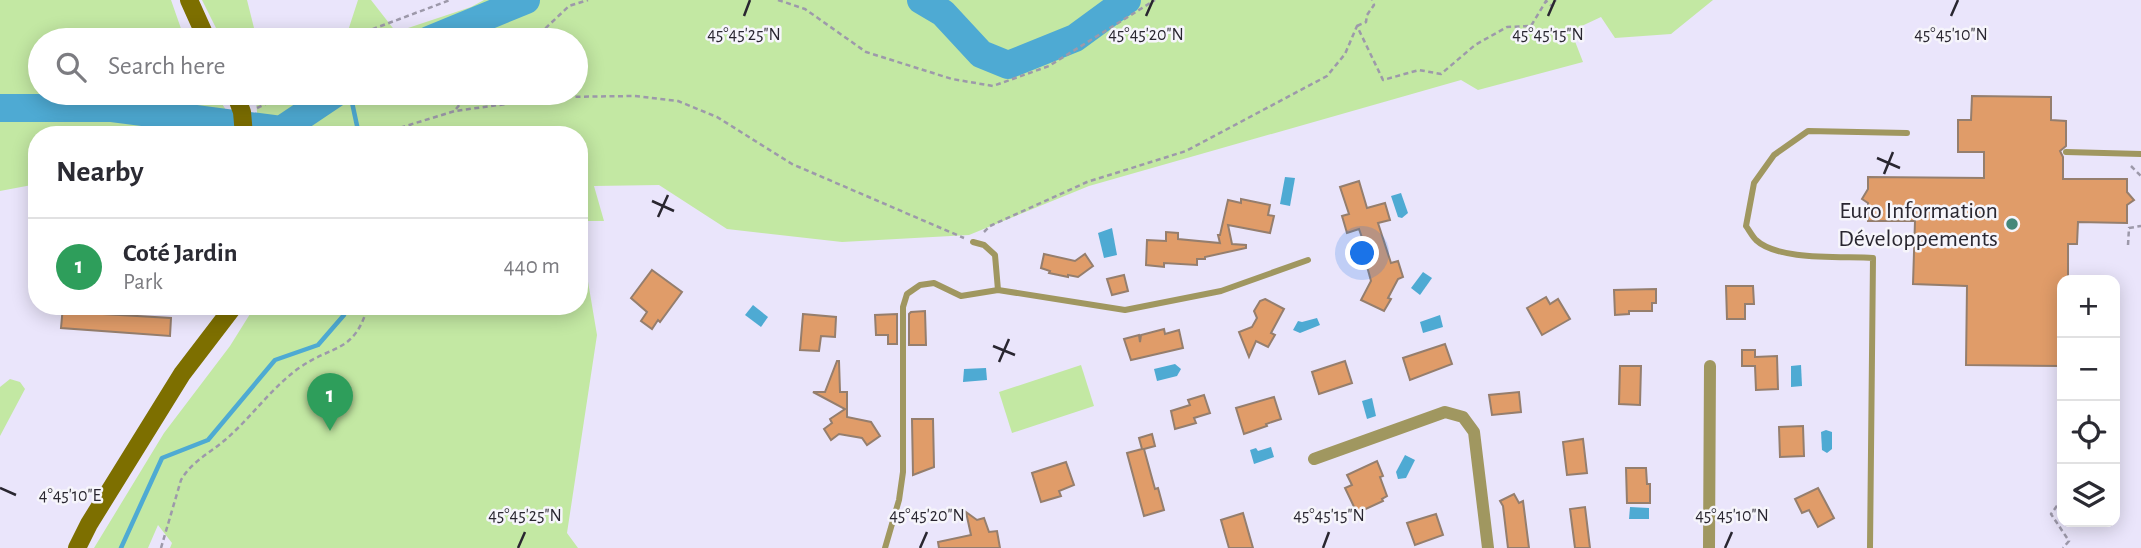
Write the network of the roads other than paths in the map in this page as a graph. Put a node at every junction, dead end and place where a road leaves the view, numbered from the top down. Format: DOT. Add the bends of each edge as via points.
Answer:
graph roads {
  1 [pos="189,0"];
  2 [pos="201,28"];
  3 [pos="239,105"];
  4 [pos="243,126"];
  5 [pos="1907,133"];
  6 [pos="2066,152"];
  7 [pos="2141,154"];
  8 [pos="973,242"];
  9 [pos="1308,260"];
  10 [pos="998,290"];
  11 [pos="227,315"];
  12 [pos="1710,366"];
  13 [pos="1314,458"];
  14 [pos="77,548"];
  15 [pos="885,548"];
  16 [pos="1488,548"];
  17 [pos="1709,548"];
  18 [pos="1870,548"];
  1 -- 2 [label="main road"];
  3 -- 4 [label="main road"];
  5 -- 18 [label="lane" via="1808,131 1774,155 1754,183 1746,226 1756,240 1787,254 1873,258"];
  6 -- 7 [label="lane"];
  8 -- 10 [label="lane" via="995,255"];
  9 -- 10 [label="lane" via="1221,291 1125,310"];
  10 -- 15 [label="lane" via="961,296 934,283 907,294 903,307 903,472 900,500"];
  11 -- 14 [label="main road" via="182,374"];
  12 -- 17 [label="street"];
  13 -- 16 [label="street" via="1445,412 1463,417 1475,432"];
}
